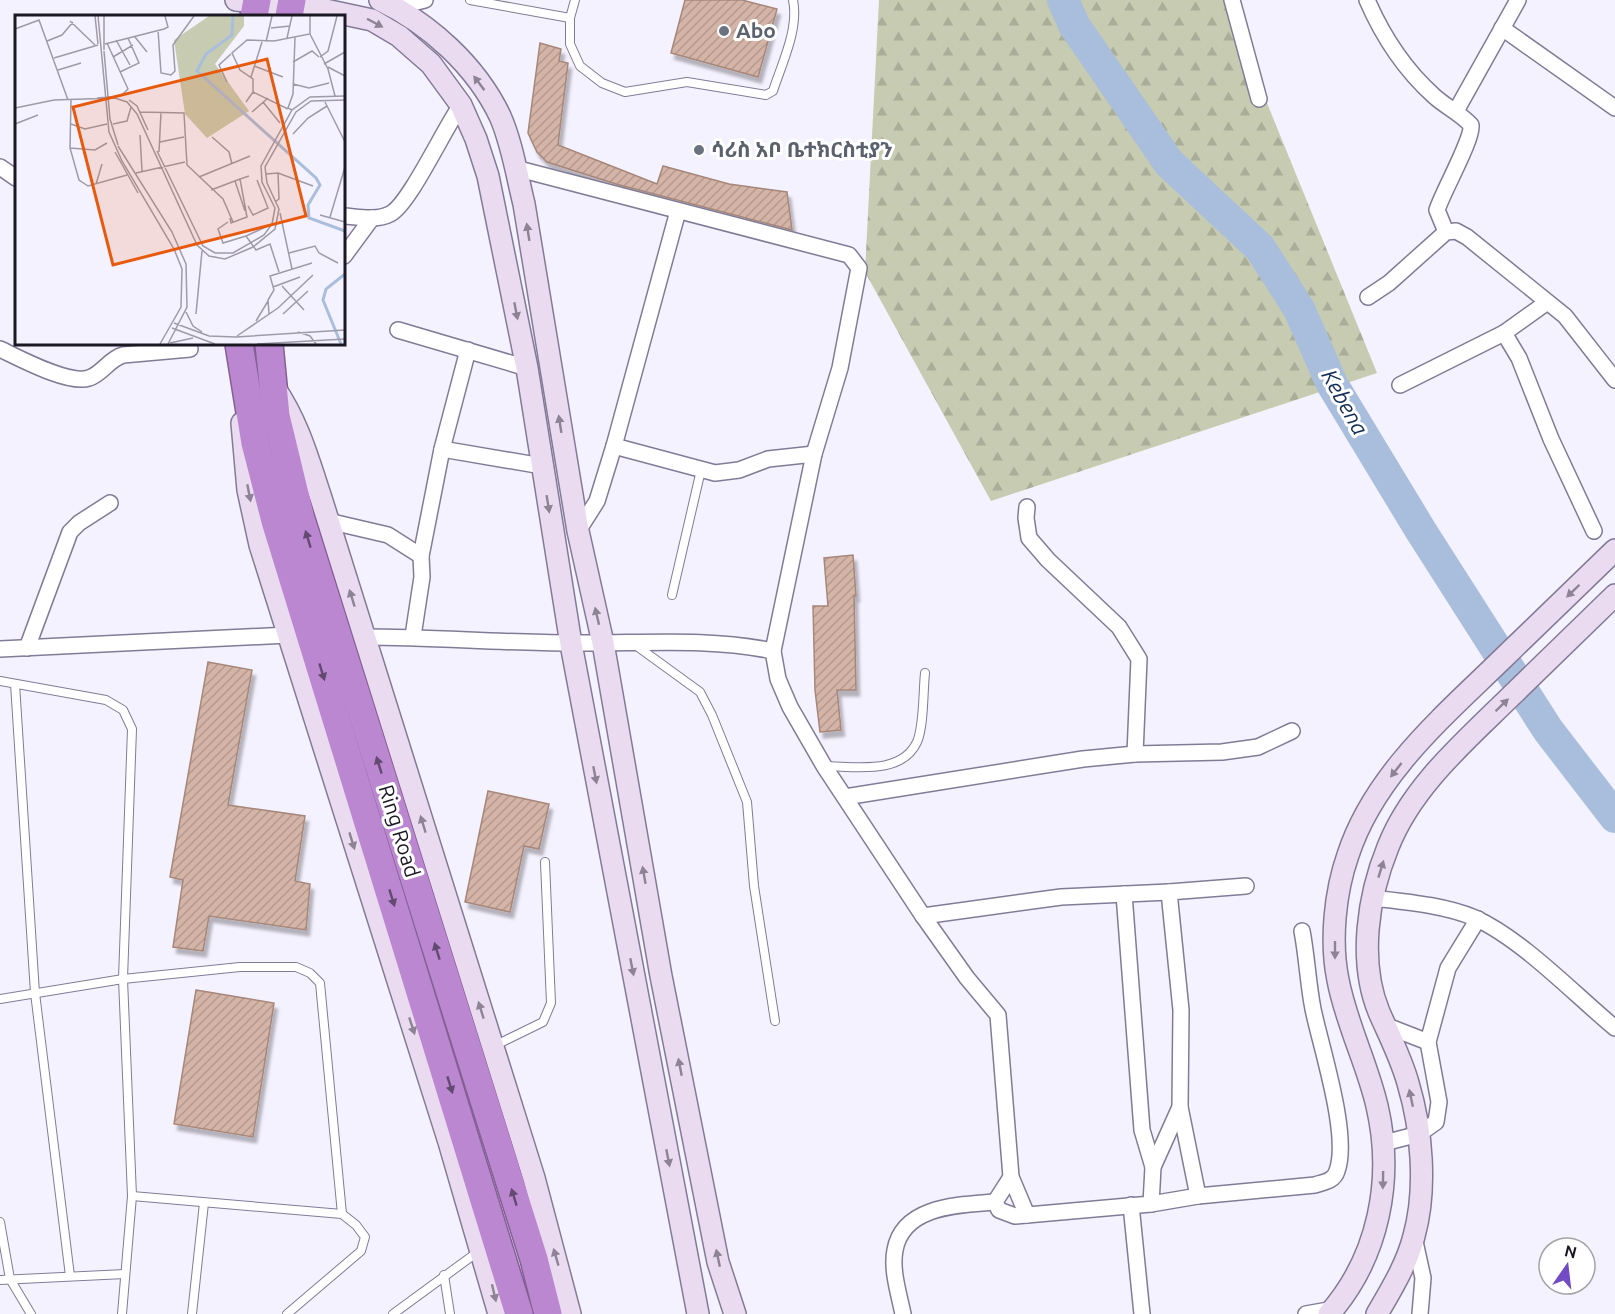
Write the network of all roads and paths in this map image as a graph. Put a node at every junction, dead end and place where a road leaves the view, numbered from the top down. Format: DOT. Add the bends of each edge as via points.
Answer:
graph roads {
  1 [pos="425,0"];
  2 [pos="470,0"];
  3 [pos="575,0"];
  4 [pos="793,0"];
  5 [pos="1232,0"];
  6 [pos="1367,0"];
  7 [pos="1518,0"];
  8 [pos="388,4"];
  9 [pos="251,5"];
  10 [pos="291,7"];
  11 [pos="570,18"];
  12 [pos="1502,28"];
  13 [pos="1259,99"];
  14 [pos="462,105"];
  15 [pos="1615,108"];
  16 [pos="1456,111"];
  17 [pos="0,167"];
  18 [pos="515,168"];
  19 [pos="15,177"];
  20 [pos="678,211"];
  21 [pos="345,216"];
  22 [pos="372,218"];
  23 [pos="1446,232"];
  24 [pos="345,255"];
  25 [pos="1368,297"];
  26 [pos="1546,303"];
  27 [pos="398,330"];
  28 [pos="1504,333"];
  29 [pos="239,345"];
  30 [pos="269,345"];
  31 [pos="190,349"];
  32 [pos="0,350"];
  33 [pos="468,350"];
  34 [pos="527,368"];
  35 [pos="1615,380"];
  36 [pos="1400,385"];
  37 [pos="274,387"];
  38 [pos="246,393"];
  39 [pos="614,446"];
  40 [pos="442,449"];
  41 [pos="814,454"];
  42 [pos="542,466"];
  43 [pos="701,470"];
  44 [pos="110,503"];
  45 [pos="1027,507"];
  46 [pos="328,521"];
  47 [pos="578,531"];
  48 [pos="1594,531"];
  49 [pos="1615,550"];
  50 [pos="421,556"];
  51 [pos="672,595"];
  52 [pos="1615,595"];
  53 [pos="288,635"];
  54 [pos="413,636"];
  55 [pos="364,637"];
  56 [pos="603,643"];
  57 [pos="633,643"];
  58 [pos="571,644"];
  59 [pos="27,648"];
  60 [pos="0,649"];
  61 [pos="773,651"];
  62 [pos="925,673"];
  63 [pos="0,681"];
  64 [pos="15,684"];
  65 [pos="1292,731"];
  66 [pos="1135,754"];
  67 [pos="824,766"];
  68 [pos="844,796"];
  69 [pos="545,862"];
  70 [pos="1246,886"];
  71 [pos="1169,892"];
  72 [pos="1124,894"];
  73 [pos="1372,898"];
  74 [pos="923,916"];
  75 [pos="1478,919"];
  76 [pos="1302,932"];
  77 [pos="123,979"];
  78 [pos="35,993"];
  79 [pos="0,999"];
  80 [pos="775,1021"];
  81 [pos="1387,1026"];
  82 [pos="1615,1028"];
  83 [pos="1428,1042"];
  84 [pos="492,1047"];
  85 [pos="1180,1107"];
  86 [pos="1419,1134"];
  87 [pos="1384,1143"];
  88 [pos="1153,1167"];
  89 [pos="1011,1177"];
  90 [pos="132,1196"];
  91 [pos="1198,1196"];
  92 [pos="995,1202"];
  93 [pos="204,1203"];
  94 [pos="1151,1204"];
  95 [pos="1131,1205"];
  96 [pos="342,1214"];
  97 [pos="1027,1215"];
  98 [pos="0,1222"];
  99 [pos="1414,1237"];
  100 [pos="480,1250"];
  101 [pos="125,1274"];
  102 [pos="444,1275"];
  103 [pos="70,1276"];
  104 [pos="10,1279"];
  105 [pos="0,1280"];
  106 [pos="1331,1311"];
  107 [pos="31,1314"];
  108 [pos="122,1314"];
  109 [pos="192,1314"];
  110 [pos="287,1314"];
  111 [pos="393,1314"];
  112 [pos="450,1314"];
  113 [pos="499,1314"];
  114 [pos="519,1314"];
  115 [pos="548,1314"];
  116 [pos="570,1314"];
  117 [pos="698,1314"];
  118 [pos="735,1314"];
  119 [pos="903,1314"];
  120 [pos="1142,1314"];
  121 [pos="1306,1314"];
  122 [pos="1377,1314"];
  123 [pos="1420,1314"];
  1 -- 8 [label="street"];
  2 -- 11 [label="lane"];
  3 -- 11 [label="lane"];
  4 -- 11 [label="lane" via="791,33 773,91 766,95 687,82 625,92 602,83 580,66 570,44"];
  5 -- 13 [label="street"];
  6 -- 16 [label="street" via="1395,53 1435,98"];
  7 -- 12 [label="street"];
  18 -- 8 [label="main road, one-way" via="500,117 485,91 427,28"];
  9 -- 10 [label="main road"];
  10 -- 14 [label="main road, one-way" via="349,13 372,20 399,36 431,64"];
  12 -- 15 [label="street"];
  12 -- 16 [label="street"];
  14 -- 22 [label="street" via="401,205 392,214"];
  14 -- 34 [label="main road, one-way" via="488,176"];
  16 -- 23 [label="street" via="1472,130 1437,210"];
  17 -- 19 [label="street"];
  18 -- 20 [label="street"];
  47 -- 18 [label="main road, one-way"];
  20 -- 39 [label="street"];
  20 -- 41 [label="street" via="849,255 856,262 859,268 840,368"];
  21 -- 22 [label="street"];
  22 -- 24 [label="street"];
  23 -- 25 [label="street"];
  23 -- 26 [label="street" via="1456,231 1467,237"];
  26 -- 28 [label="street"];
  26 -- 35 [label="street" via="1564,316"];
  27 -- 33 [label="street"];
  28 -- 36 [label="street"];
  28 -- 48 [label="street" via="1519,358"];
  29 -- 38 [label="highway, Ring Road"];
  30 -- 37 [label="highway, Ring Road"];
  31 -- 32 [label="street" via="115,357 89,378 82,379"];
  33 -- 34 [label="street"];
  33 -- 40 [label="street"];
  34 -- 42 [label="main road"];
  37 -- 46 [label="main road" via="299,431"];
  115 -- 37 [label="highway, Ring Road, one-way" via="301,519 278,426"];
  38 -- 53 [label="main road, one-way" via="242,443 248,490"];
  38 -- 114 [label="highway, Ring Road, one-way" via="275,521"];
  39 -- 43 [label="street"];
  39 -- 47 [label="street" via="597,501"];
  40 -- 42 [label="street"];
  40 -- 50 [label="street"];
  41 -- 43 [label="street" via="768,459 739,470"];
  41 -- 61 [label="street"];
  42 -- 58 [label="main road, one-way"];
  43 -- 51 [label="lane"];
  44 -- 59 [label="street" via="70,532"];
  45 -- 66 [label="street" via="1029,538 1119,627 1139,659"];
  46 -- 50 [label="street" via="388,535"];
  55 -- 46 [label="main road, one-way"];
  56 -- 47 [label="main road, one-way"];
  49 -- 87 [label="main road, one-way" via="1434,725 1371,805 1348,855 1336,924 1338,981 1377,1104"];
  50 -- 54 [label="street" via="422,577"];
  73 -- 52 [label="main road, one-way" via="1388,846 1425,786 1460,746"];
  53 -- 59 [label="street"];
  53 -- 100 [label="main road, one-way"];
  54 -- 55 [label="street"];
  54 -- 58 [label="street"];
  84 -- 55 [label="main road, one-way"];
  56 -- 57 [label="street"];
  56 -- 58 [label="street"];
  118 -- 56 [label="main road, one-way" via="718,1262 661,976"];
  57 -- 61 [label="street" via="739,644"];
  57 -- 80 [label="lane" via="700,692 747,802 754,886"];
  58 -- 117 [label="main road, one-way"];
  59 -- 60 [label="street"];
  61 -- 67 [label="street" via="789,707"];
  62 -- 67 [label="lane" via="917,741 909,752 895,763 874,767"];
  63 -- 64 [label="lane"];
  64 -- 77 [label="lane" via="106,700 123,710 132,729"];
  64 -- 78 [label="lane"];
  65 -- 66 [label="street" via="1257,747"];
  66 -- 68 [label="street" via="1022,767 950,782"];
  67 -- 68 [label="street"];
  68 -- 74 [label="street"];
  69 -- 84 [label="lane" via="550,1003 543,1022"];
  70 -- 71 [label="street"];
  71 -- 72 [label="street"];
  71 -- 85 [label="street" via="1181,1011"];
  72 -- 74 [label="street" via="1050,898"];
  72 -- 88 [label="street" via="1142,1130"];
  73 -- 75 [label="street" via="1433,907"];
  73 -- 81 [label="main road" via="1368,933 1371,976 1379,1011"];
  74 -- 89 [label="street" via="998,1015"];
  75 -- 82 [label="street" via="1548,970"];
  75 -- 83 [label="street" via="1448,968"];
  76 -- 91 [label="street" via="1313,1007 1330,1075 1340,1150 1336,1175 1315,1185"];
  77 -- 78 [label="lane"];
  77 -- 90 [label="lane"];
  77 -- 96 [label="lane" via="240,967 296,967 320,983"];
  78 -- 79 [label="lane"];
  78 -- 103 [label="lane"];
  81 -- 83 [label="street"];
  86 -- 81 [label="main road, one-way" via="1408,1084"];
  83 -- 86 [label="street" via="1439,1113 1436,1122"];
  116 -- 84 [label="main road, one-way" via="534,1178"];
  85 -- 88 [label="street"];
  85 -- 91 [label="street"];
  86 -- 87 [label="street"];
  86 -- 99 [label="main road"];
  87 -- 106 [label="main road, one-way" via="1384,1188 1378,1223 1354,1280"];
  88 -- 94 [label="street"];
  89 -- 92 [label="street"];
  89 -- 97 [label="street"];
  90 -- 93 [label="lane"];
  90 -- 101 [label="lane"];
  91 -- 94 [label="street"];
  92 -- 97 [label="street" via="999,1210"];
  92 -- 119 [label="street" via="942,1208 923,1214 910,1224 895,1249"];
  93 -- 96 [label="lane"];
  93 -- 109 [label="lane"];
  94 -- 95 [label="street"];
  95 -- 97 [label="street"];
  95 -- 120 [label="street"];
  96 -- 110 [label="lane" via="365,1237 362,1251"];
  98 -- 104 [label="lane"];
  99 -- 122 [label="main road" via="1397,1280"];
  99 -- 123 [label="street" via="1423,1278"];
  100 -- 102 [label="lane"];
  100 -- 113 [label="main road, one-way"];
  101 -- 103 [label="lane"];
  101 -- 108 [label="lane"];
  102 -- 111 [label="lane"];
  102 -- 112 [label="lane"];
  103 -- 104 [label="lane"];
  104 -- 105 [label="lane"];
  104 -- 107 [label="lane"];
  106 -- 121 [label="street"];
}
